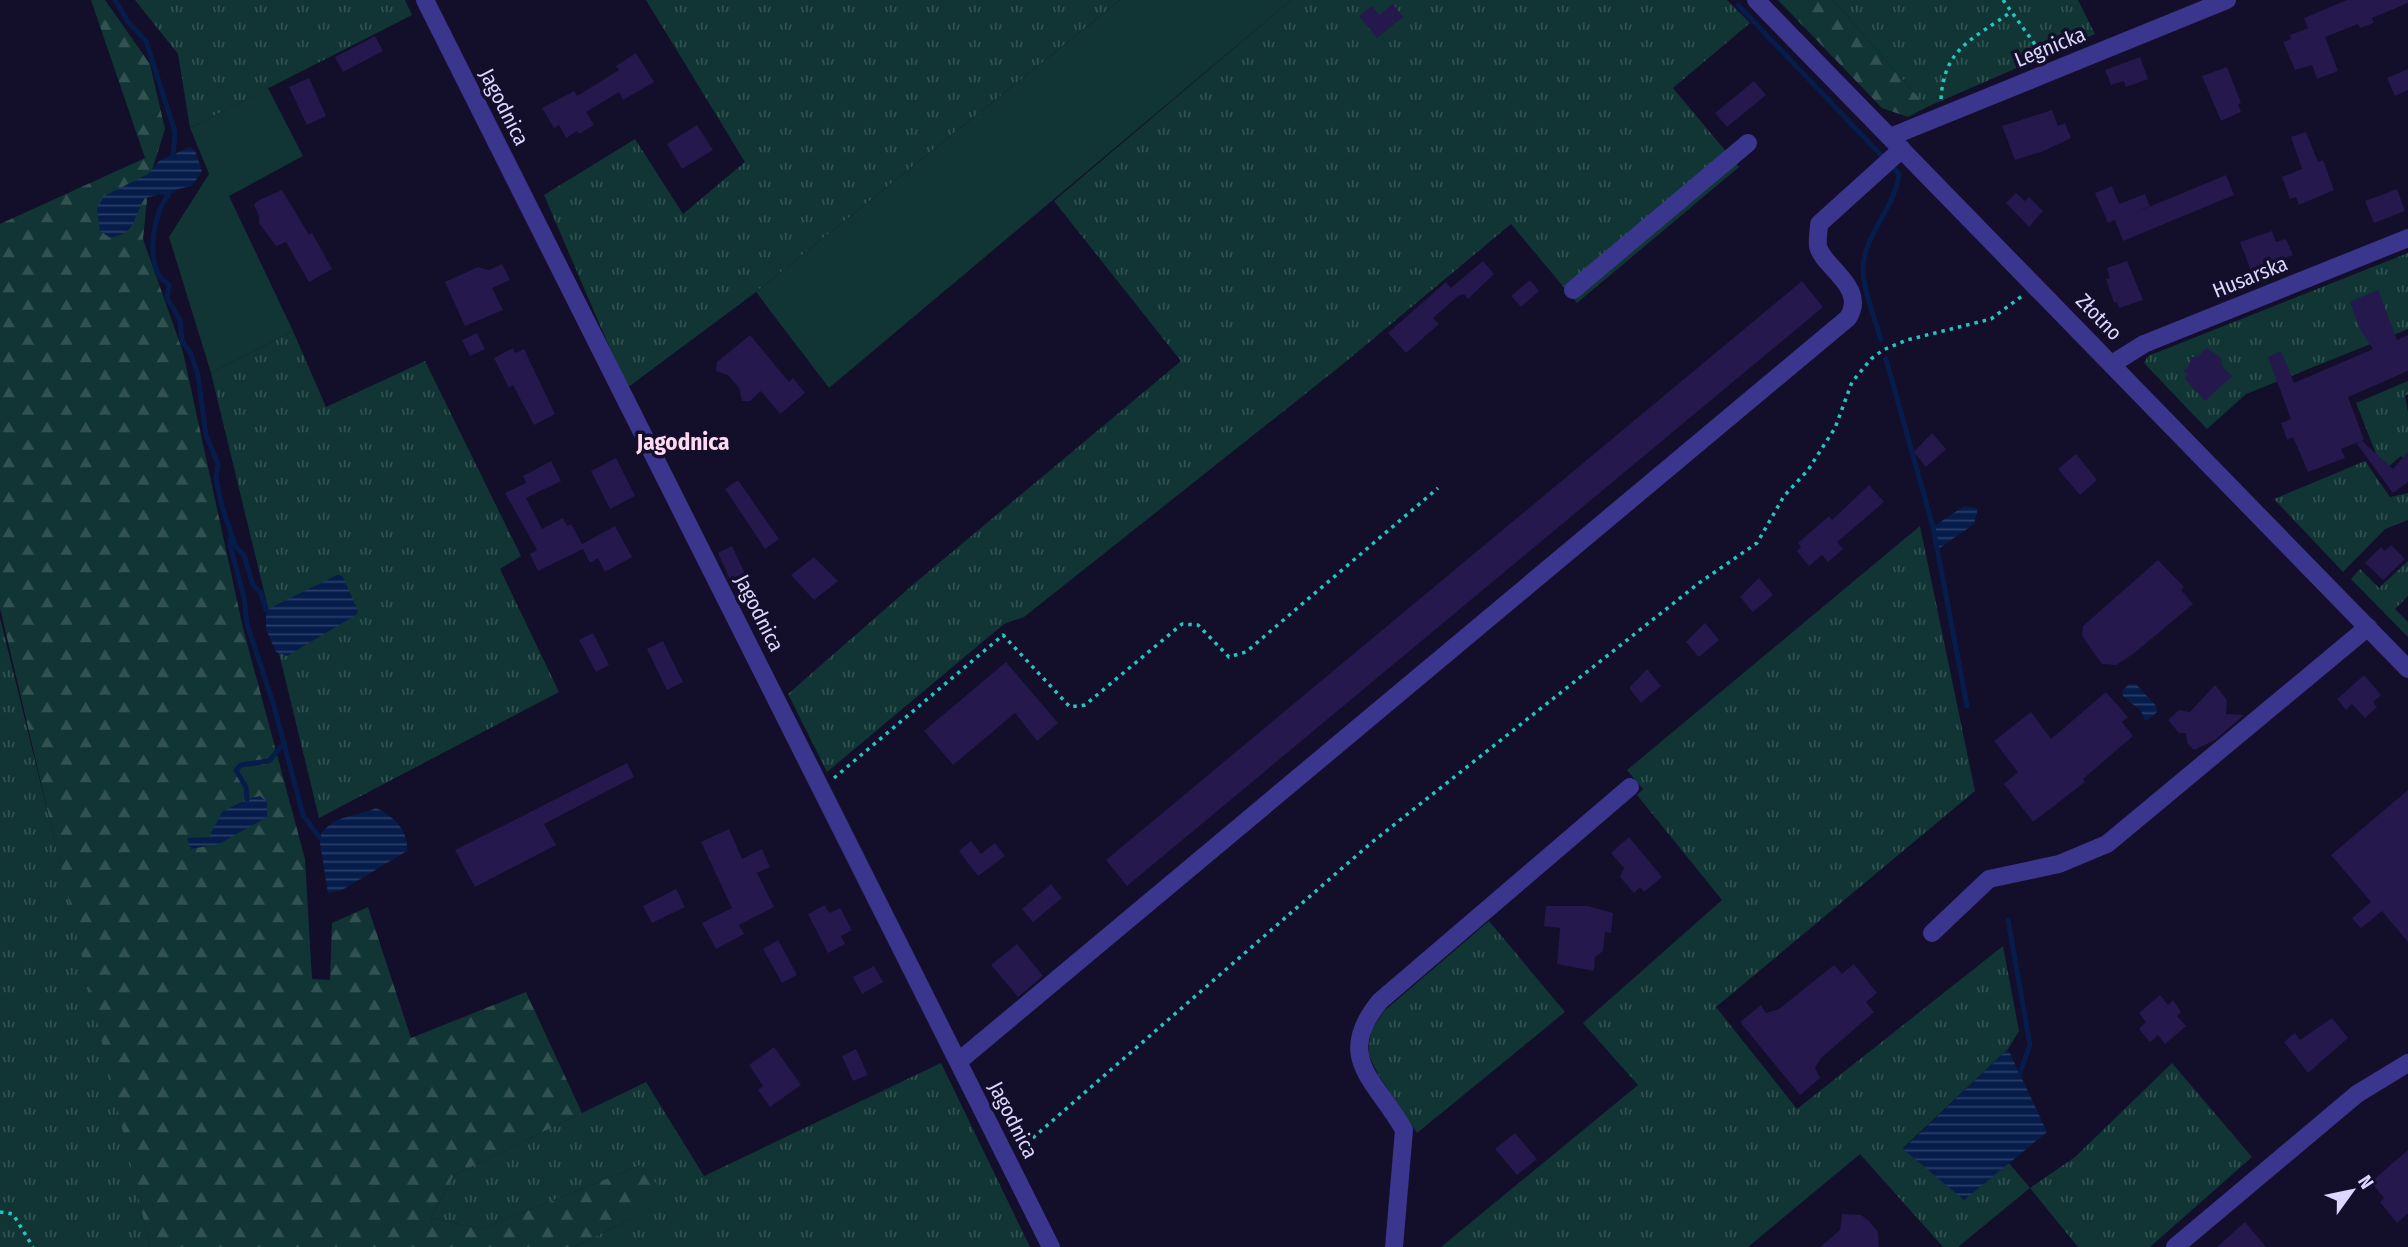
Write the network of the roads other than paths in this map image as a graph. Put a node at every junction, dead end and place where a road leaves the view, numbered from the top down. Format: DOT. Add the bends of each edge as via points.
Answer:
graph roads {
  1 [pos="425,0"];
  2 [pos="1756,0"];
  3 [pos="2227,0"];
  4 [pos="1748,143"];
  5 [pos="1891,152"];
  6 [pos="2408,238"];
  7 [pos="1573,290"];
  8 [pos="2112,363"];
  9 [pos="2368,627"];
  10 [pos="2408,668"];
  11 [pos="1630,788"];
  12 [pos="1932,933"];
  13 [pos="959,1061"];
  14 [pos="2408,1063"];
  15 [pos="1051,1247"];
  16 [pos="1394,1247"];
  17 [pos="2175,1247"];
  1 -- 13 [label="street, Jagodnica"];
  2 -- 5 [label="street, Złotno"];
  3 -- 5 [label="street, Legnicka" via="1941,116"];
  4 -- 7 [label="street"];
  5 -- 8 [label="street, Złotno" via="2045,294"];
  5 -- 13 [label="street" via="1819,224 1821,252 1849,285 1852,312 1848,318"];
  6 -- 8 [label="street, Husarska" via="2144,344"];
  8 -- 9 [label="street, Złotno"];
  9 -- 10 [label="street, Złotno"];
  9 -- 12 [label="street" via="2107,844 2059,864 1989,879"];
  11 -- 16 [label="street" via="1380,1001 1360,1029 1359,1055 1368,1079 1404,1130"];
  13 -- 15 [label="street, Jagodnica"];
  14 -- 17 [label="street" via="2357,1094"];
}
